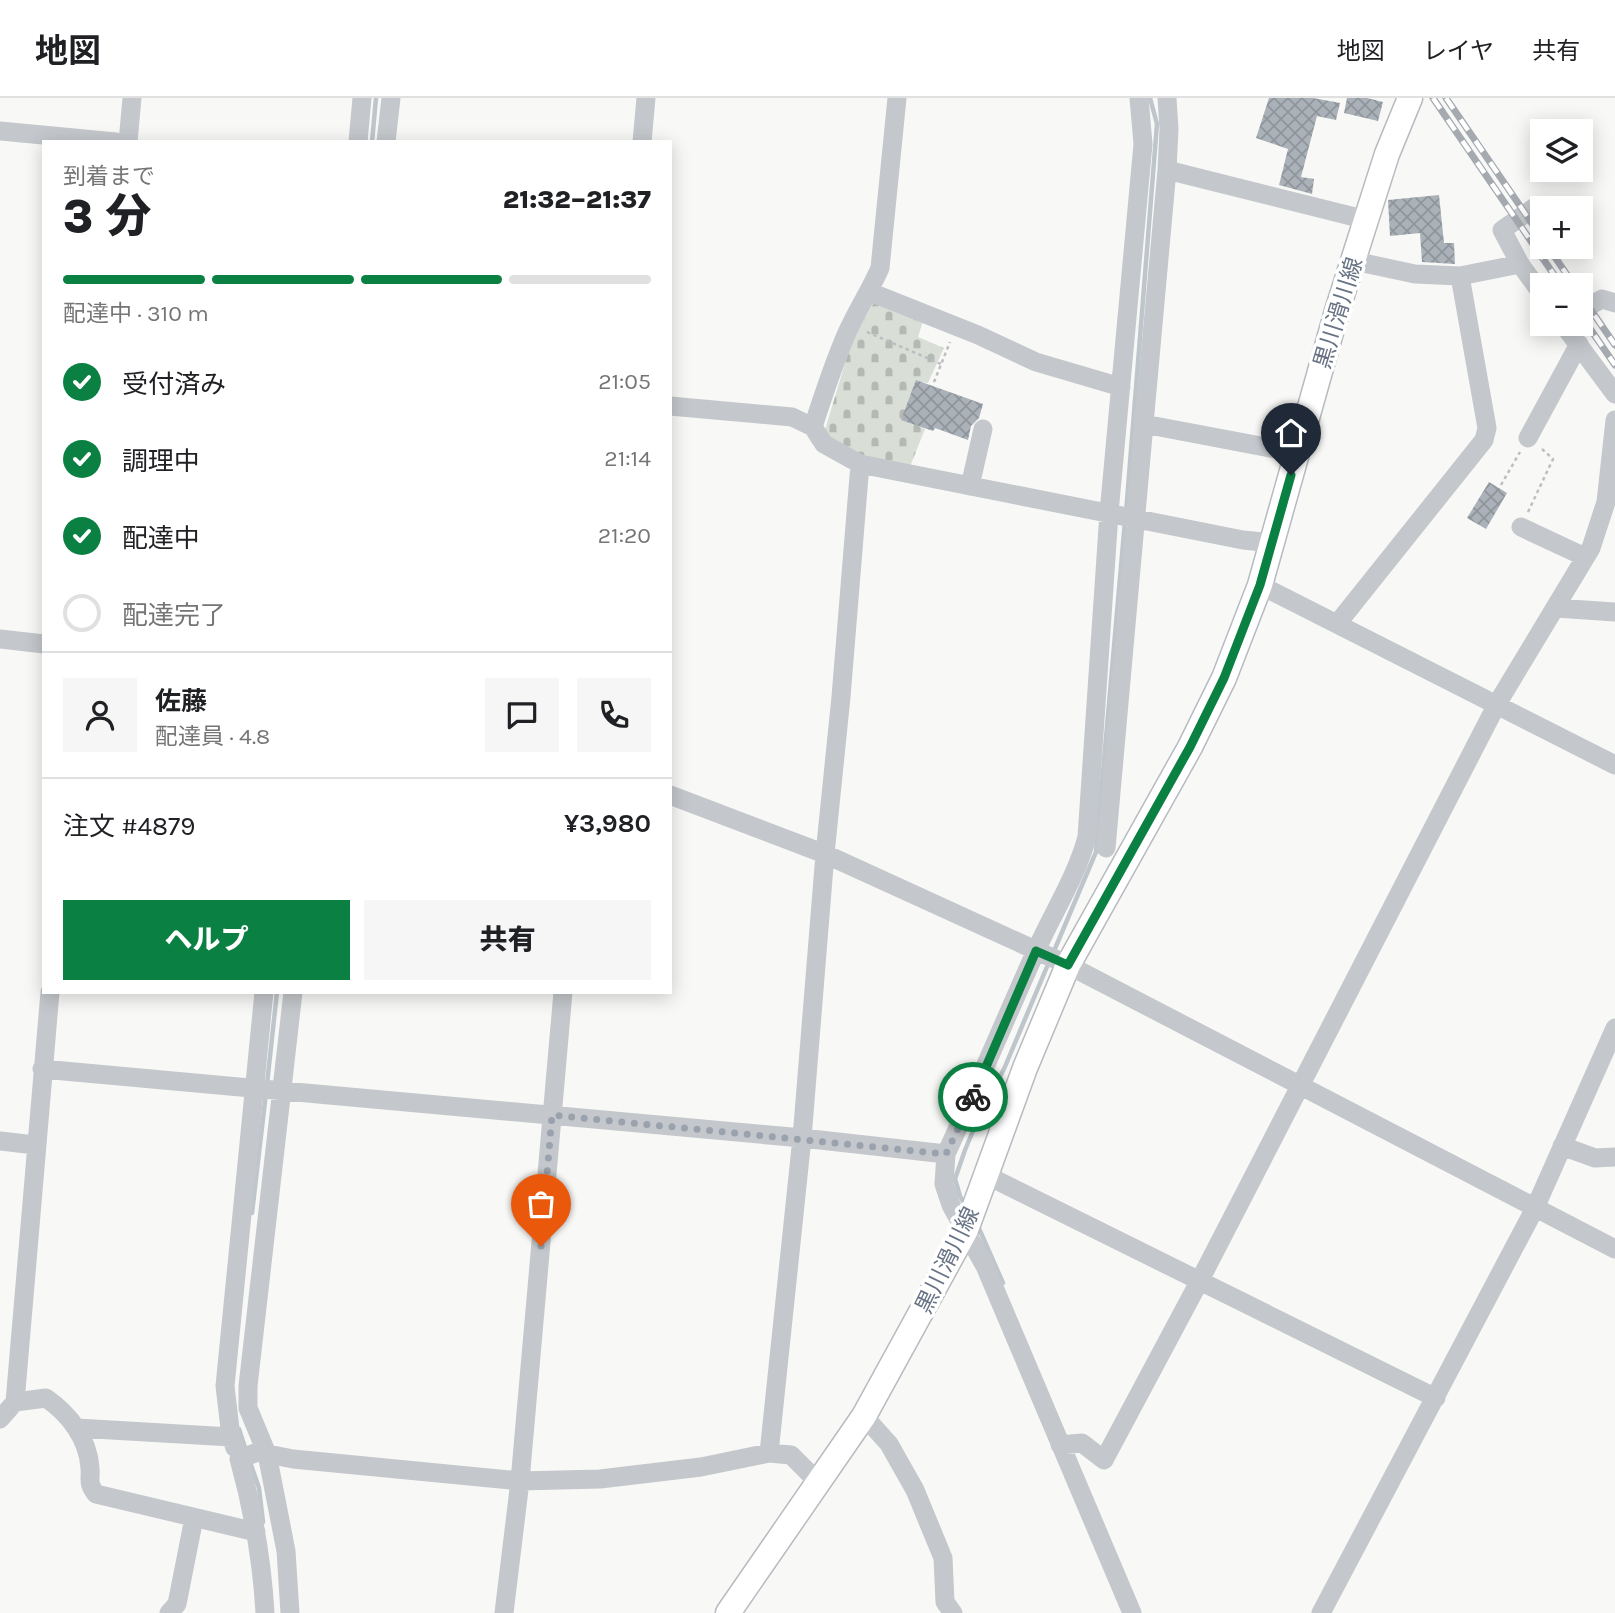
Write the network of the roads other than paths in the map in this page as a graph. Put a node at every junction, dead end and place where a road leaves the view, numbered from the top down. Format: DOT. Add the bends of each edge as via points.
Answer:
graph roads {
  1 [pos="132,98"];
  2 [pos="362,98"];
  3 [pos="391,98"];
  4 [pos="646,98"];
  5 [pos="897,98"];
  6 [pos="1139,98"];
  7 [pos="1167,98"];
  8 [pos="1410,98"];
  9 [pos="0,131"];
  10 [pos="95,140"];
  11 [pos="128,140"];
  12 [pos="358,140"];
  13 [pos="386,140"];
  14 [pos="642,140"];
  15 [pos="1167,170"];
  16 [pos="1530,210"];
  17 [pos="1367,220"];
  18 [pos="1354,261"];
  19 [pos="1520,264"];
  20 [pos="1460,276"];
  21 [pos="1530,278"];
  22 [pos="870,292"];
  23 [pos="1615,303"];
  24 [pos="1593,304"];
  25 [pos="1572,336"];
  26 [pos="1578,344"];
  27 [pos="1121,387"];
  28 [pos="1615,394"];
  29 [pos="672,406"];
  30 [pos="1615,420"];
  31 [pos="1144,424"];
  32 [pos="813,427"];
  33 [pos="983,429"];
  34 [pos="1528,438"];
  35 [pos="1297,453"];
  36 [pos="860,464"];
  37 [pos="970,486"];
  38 [pos="1110,513"];
  39 [pos="1137,519"];
  40 [pos="1521,527"];
  41 [pos="1273,543"];
  42 [pos="1585,557"];
  43 [pos="1260,585"];
  44 [pos="1555,608"];
  45 [pos="1615,612"];
  46 [pos="1338,624"];
  47 [pos="0,639"];
  48 [pos="42,644"];
  49 [pos="1497,704"];
  50 [pos="1615,765"];
  51 [pos="672,796"];
  52 [pos="1106,848"];
  53 [pos="825,854"];
  54 [pos="1036,951"];
  55 [pos="1068,965"];
  56 [pos="50,994"];
  57 [pos="264,994"];
  58 [pos="293,994"];
  59 [pos="563,994"];
  60 [pos="1615,1028"];
  61 [pos="42,1069"];
  62 [pos="1299,1086"];
  63 [pos="254,1088"];
  64 [pos="282,1091"];
  65 [pos="552,1115"];
  66 [pos="802,1138"];
  67 [pos="0,1140"];
  68 [pos="35,1145"];
  69 [pos="1562,1146"];
  70 [pos="946,1154"];
  71 [pos="1615,1157"];
  72 [pos="985,1174"];
  73 [pos="1535,1208"];
  74 [pos="966,1230"];
  75 [pos="1615,1249"];
  76 [pos="1199,1282"];
  77 [pos="1436,1398"];
  78 [pos="15,1402"];
  79 [pos="864,1416"];
  80 [pos="0,1419"];
  81 [pos="77,1429"];
  82 [pos="231,1437"];
  83 [pos="1060,1445"];
  84 [pos="769,1453"];
  85 [pos="252,1456"];
  86 [pos="520,1481"];
  87 [pos="819,1483"];
  88 [pos="194,1518"];
  89 [pos="256,1532"];
  90 [pos="169,1613"];
  91 [pos="265,1613"];
  92 [pos="290,1613"];
  93 [pos="504,1613"];
  94 [pos="728,1613"];
  95 [pos="953,1613"];
  96 [pos="1132,1613"];
  97 [pos="1321,1613"];
  1 -- 11 [label="street"];
  2 -- 12 [label="street"];
  3 -- 13 [label="street"];
  4 -- 14 [label="street"];
  5 -- 22 [label="street" via="880,268"];
  6 -- 27 [label="street" via="1143,144"];
  7 -- 15 [label="street"];
  8 -- 17 [label="main road, 黒川滑川線"];
  9 -- 10 [label="street"];
  15 -- 17 [label="street"];
  15 -- 31 [label="street"];
  16 -- 19 [label="street" via="1502,230"];
  17 -- 18 [label="main road, 黒川滑川線"];
  18 -- 20 [label="street" via="1415,274"];
  18 -- 35 [label="main road, 黒川滑川線"];
  19 -- 20 [label="street"];
  19 -- 21 [label="street"];
  20 -- 46 [label="street" via="1487,428 1484,440"];
  22 -- 27 [label="street" via="1036,362"];
  22 -- 32 [label="street" via="846,335"];
  23 -- 24 [label="street" via="1602,299"];
  25 -- 26 [label="street"];
  26 -- 28 [label="street"];
  26 -- 34 [label="street"];
  27 -- 38 [label="street"];
  29 -- 32 [label="street" via="792,417"];
  30 -- 42 [label="street" via="1606,502"];
  31 -- 35 [label="street"];
  31 -- 39 [label="street"];
  32 -- 36 [label="street" via="824,444"];
  33 -- 37 [label="street"];
  35 -- 41 [label="main road, 黒川滑川線"];
  36 -- 37 [label="street"];
  36 -- 53 [label="street"];
  37 -- 38 [label="street"];
  38 -- 39 [label="street"];
  38 -- 54 [label="street" via="1087,837 1081,861"];
  39 -- 41 [label="street"];
  39 -- 52 [label="street"];
  40 -- 42 [label="street"];
  41 -- 43 [label="main road, 黒川滑川線"];
  42 -- 44 [label="street"];
  43 -- 46 [label="street"];
  43 -- 55 [label="main road, 黒川滑川線" via="1224,678 1190,747"];
  44 -- 45 [label="street"];
  44 -- 49 [label="street"];
  46 -- 49 [label="street"];
  47 -- 48 [label="street"];
  49 -- 50 [label="street"];
  49 -- 62 [label="street"];
  51 -- 53 [label="street"];
  53 -- 54 [label="street"];
  53 -- 66 [label="street"];
  54 -- 55 [label="street"];
  54 -- 70 [label="street"];
  55 -- 62 [label="street"];
  55 -- 72 [label="main road, 黒川滑川線"];
  56 -- 61 [label="street"];
  57 -- 63 [label="street"];
  58 -- 64 [label="street"];
  59 -- 65 [label="street"];
  60 -- 69 [label="street"];
  61 -- 63 [label="street"];
  61 -- 68 [label="street"];
  62 -- 73 [label="street"];
  62 -- 76 [label="street"];
  63 -- 64 [label="street"];
  63 -- 82 [label="street" via="225,1386"];
  64 -- 65 [label="street"];
  64 -- 85 [label="street" via="248,1385"];
  65 -- 66 [label="street"];
  65 -- 86 [label="street"];
  66 -- 70 [label="street"];
  66 -- 84 [label="street"];
  67 -- 68 [label="street"];
  68 -- 78 [label="street"];
  69 -- 71 [label="street" via="1595,1158"];
  69 -- 73 [label="street"];
  70 -- 74 [label="street" via="944,1184"];
  72 -- 74 [label="main road, 黒川滑川線"];
  72 -- 76 [label="street"];
  73 -- 75 [label="street"];
  73 -- 77 [label="street"];
  74 -- 79 [label="main road, 黒川滑川線"];
  74 -- 83 [label="street"];
  76 -- 77 [label="street"];
  76 -- 83 [label="street" via="1104,1460 1082,1443"];
  77 -- 97 [label="street"];
  78 -- 80 [label="street"];
  78 -- 81 [label="street" via="46,1398 64,1410"];
  79 -- 87 [label="main road, 黒川滑川線"];
  79 -- 95 [label="street" via="889,1444 915,1490 943,1558 945,1602"];
  81 -- 82 [label="street"];
  81 -- 88 [label="street" via="91,1466 89,1485 96,1494"];
  82 -- 85 [label="street"];
  83 -- 96 [label="street"];
  84 -- 86 [label="street" via="600,1479"];
  84 -- 87 [label="street" via="791,1455"];
  85 -- 86 [label="street"];
  85 -- 89 [label="street" via="249,1495"];
  85 -- 92 [label="street" via="286,1551"];
  86 -- 93 [label="street"];
  87 -- 94 [label="main road, 黒川滑川線"];
  88 -- 89 [label="street"];
  88 -- 90 [label="street" via="177,1604"];
  89 -- 91 [label="street"];
}
